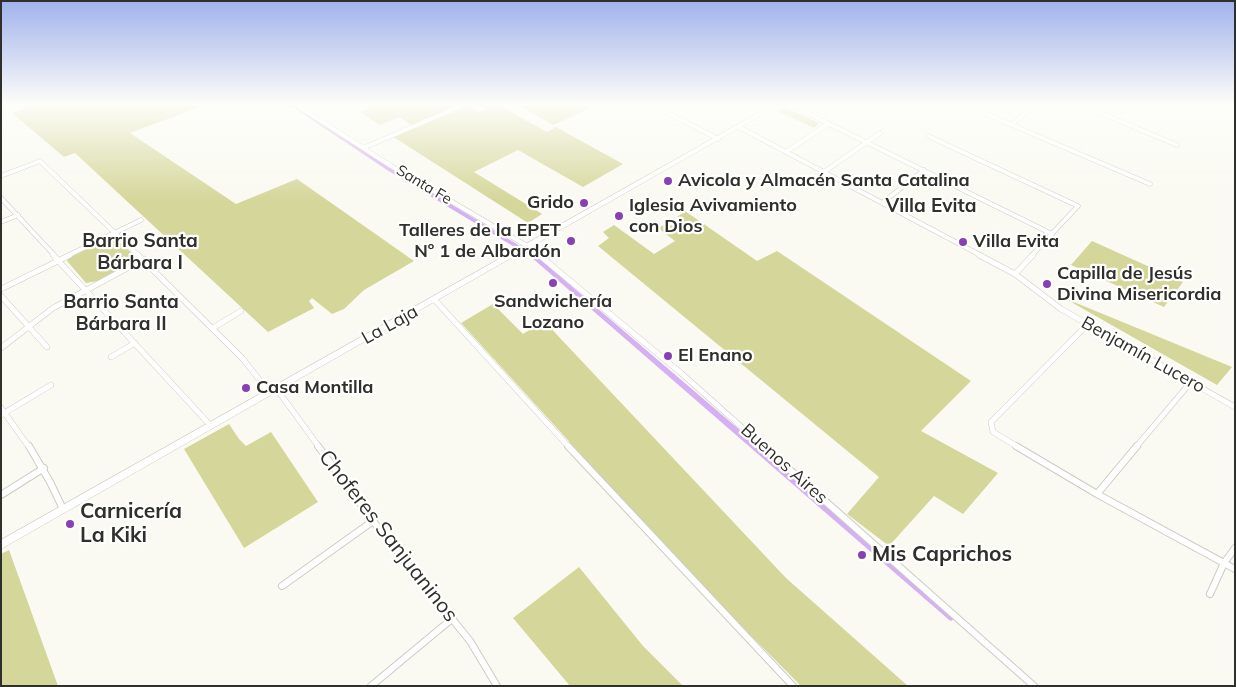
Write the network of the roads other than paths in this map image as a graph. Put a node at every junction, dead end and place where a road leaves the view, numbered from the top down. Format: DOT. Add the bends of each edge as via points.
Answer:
graph roads {
  1 [pos="345,136"];
  2 [pos="391,136"];
  3 [pos="712,136"];
  4 [pos="723,136"];
  5 [pos="756,136"];
  6 [pos="810,136"];
  7 [pos="854,136"];
  8 [pos="876,136"];
  9 [pos="928,136"];
  10 [pos="1037,136"];
  11 [pos="1156,136"];
  12 [pos="718,139"];
  13 [pos="867,142"];
  14 [pos="1177,145"];
  15 [pos="363,148"];
  16 [pos="786,152"];
  17 [pos="924,170"];
  18 [pos="824,172"];
  19 [pos="1,176"];
  20 [pos="1150,184"];
  21 [pos="1,198"];
  22 [pos="882,203"];
  23 [pos="18,214"];
  24 [pos="141,220"];
  25 [pos="1,222"];
  26 [pos="115,233"];
  27 [pos="1052,234"];
  28 [pos="525,249"];
  29 [pos="144,259"];
  30 [pos="60,260"];
  31 [pos="1015,274"];
  32 [pos="1,289"];
  33 [pos="87,289"];
  34 [pos="1,296"];
  35 [pos="435,300"];
  36 [pos="241,311"];
  37 [pos="1088,324"];
  38 [pos="29,328"];
  39 [pos="213,328"];
  40 [pos="135,344"];
  41 [pos="47,347"];
  42 [pos="1,348"];
  43 [pos="111,357"];
  44 [pos="1191,382"];
  45 [pos="51,385"];
  46 [pos="273,390"];
  47 [pos="1235,407"];
  48 [pos="2,412"];
  49 [pos="210,425"];
  50 [pos="44,468"];
  51 [pos="1097,494"];
  52 [pos="1,495"];
  53 [pos="63,509"];
  54 [pos="373,521"];
  55 [pos="1,545"];
  56 [pos="1235,548"];
  57 [pos="1224,563"];
  58 [pos="1235,569"];
  59 [pos="282,586"];
  60 [pos="1210,594"];
  61 [pos="453,618"];
  62 [pos="371,686"];
  63 [pos="497,686"];
  64 [pos="793,686"];
  65 [pos="1034,686"];
  1 -- 15 [label="street, Santa Fe"];
  2 -- 15 [label="street"];
  3 -- 12 [label="street"];
  4 -- 12 [label="main road, La Laja"];
  5 -- 16 [label="street, Benjamín Lucero"];
  6 -- 16 [label="street"];
  7 -- 13 [label="street"];
  8 -- 13 [label="street"];
  9 -- 27 [label="street" via="1078,206"];
  10 -- 20 [label="street"];
  11 -- 14 [label="street"];
  12 -- 28 [label="main road, La Laja"];
  13 -- 17 [label="street"];
  13 -- 18 [label="street"];
  15 -- 28 [label="street, Santa Fe"];
  16 -- 18 [label="street, Benjamín Lucero"];
  17 -- 22 [label="street"];
  17 -- 27 [label="street"];
  18 -- 22 [label="street, Benjamín Lucero"];
  19 -- 26 [label="street, Choferes Sanjuaninos" via="40,161"];
  21 -- 23 [label="street"];
  22 -- 31 [label="street, Benjamín Lucero"];
  23 -- 25 [label="street"];
  23 -- 30 [label="street"];
  24 -- 26 [label="street"];
  26 -- 29 [label="street, Choferes Sanjuaninos"];
  26 -- 30 [label="street"];
  27 -- 31 [label="street"];
  28 -- 35 [label="main road, La Laja"];
  28 -- 65 [label="street, Buenos Aires" via="681,373"];
  29 -- 33 [label="street"];
  29 -- 39 [label="street, Choferes Sanjuaninos"];
  30 -- 32 [label="street"];
  30 -- 33 [label="street"];
  31 -- 37 [label="street, Benjamín Lucero" via="1051,302"];
  33 -- 38 [label="street" via="54,308"];
  33 -- 40 [label="street"];
  34 -- 38 [label="street"];
  35 -- 46 [label="main road, La Laja"];
  35 -- 64 [label="street"];
  36 -- 39 [label="street"];
  37 -- 44 [label="street, Benjamín Lucero"];
  37 -- 51 [label="street" via="991,422 990,427 999,437"];
  38 -- 41 [label="street"];
  38 -- 42 [label="street"];
  39 -- 46 [label="street, Choferes Sanjuaninos"];
  40 -- 43 [label="street"];
  40 -- 49 [label="street"];
  44 -- 47 [label="street, Benjamín Lucero"];
  44 -- 51 [label="street"];
  45 -- 48 [label="street"];
  46 -- 49 [label="main road, La Laja"];
  46 -- 54 [label="street, Choferes Sanjuaninos"];
  48 -- 50 [label="street"];
  49 -- 53 [label="main road, La Laja"];
  50 -- 52 [label="street"];
  50 -- 53 [label="street"];
  51 -- 57 [label="street"];
  53 -- 55 [label="main road, La Laja"];
  54 -- 59 [label="street"];
  54 -- 61 [label="street, Choferes Sanjuaninos"];
  56 -- 57 [label="street"];
  57 -- 58 [label="street"];
  57 -- 60 [label="street"];
  61 -- 62 [label="street"];
  61 -- 63 [label="street, Choferes Sanjuaninos"];
}
